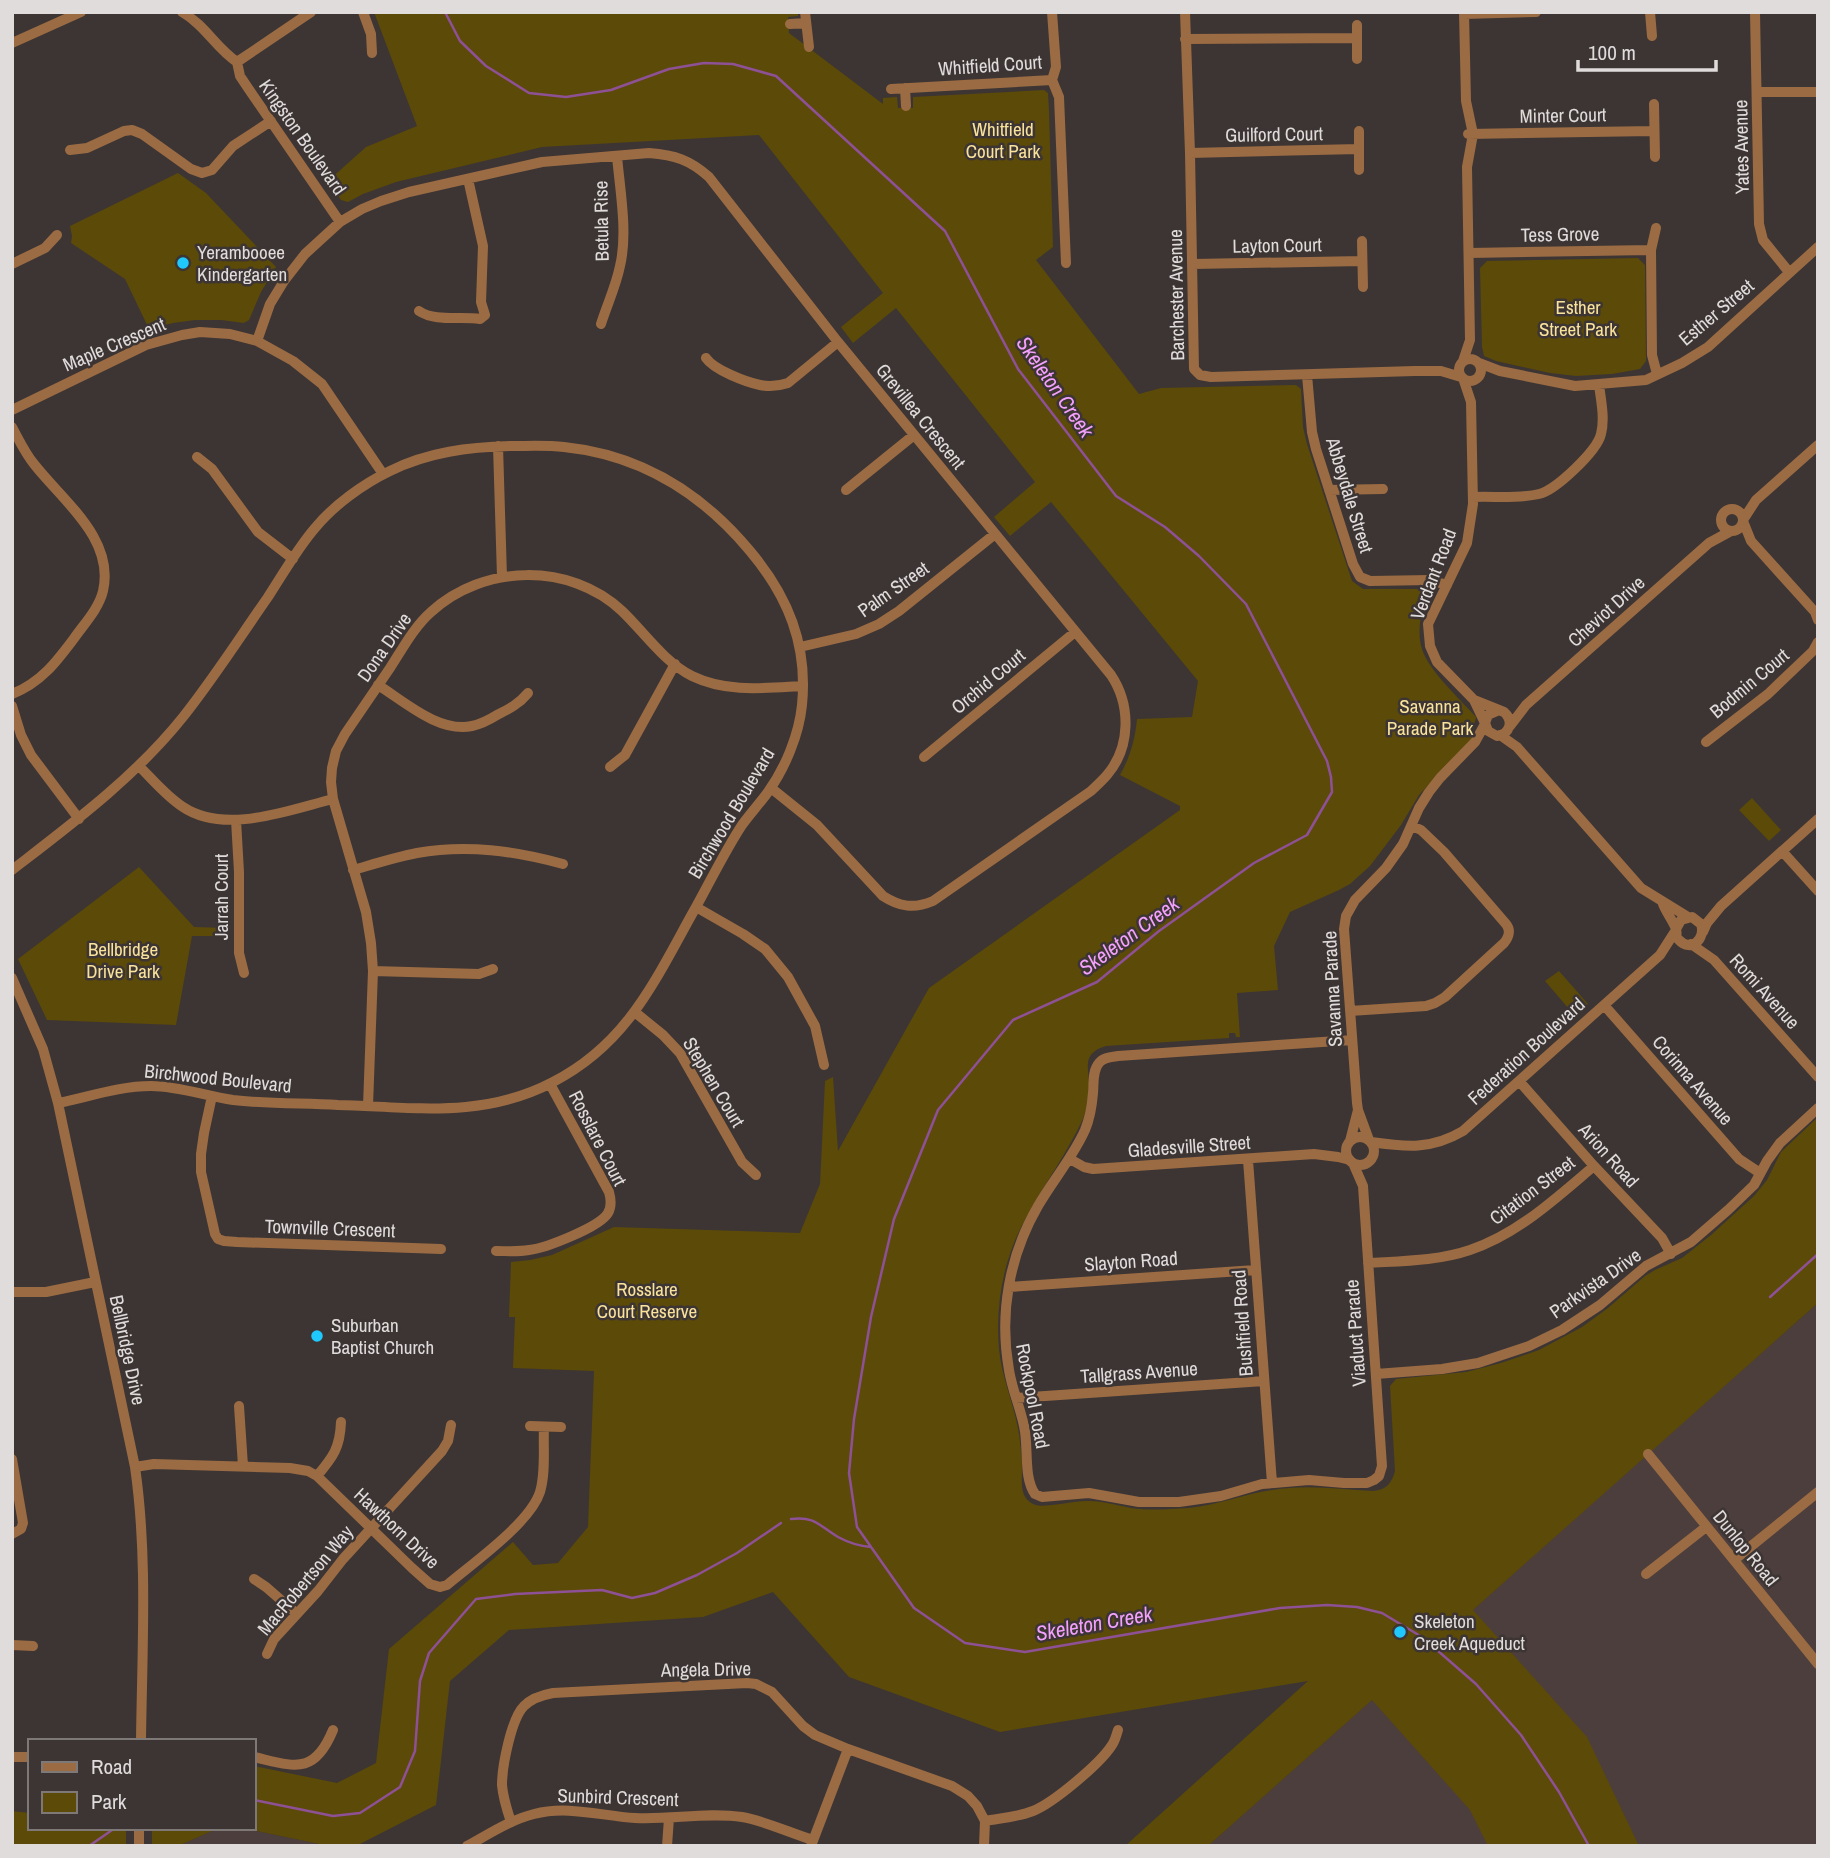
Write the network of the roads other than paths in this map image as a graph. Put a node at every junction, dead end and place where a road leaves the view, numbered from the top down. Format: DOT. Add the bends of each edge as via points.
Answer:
graph roads {
  1 [pos="80,12"];
  2 [pos="182,12"];
  3 [pos="312,12"];
  4 [pos="363,12"];
  5 [pos="1052,12"];
  6 [pos="1185,12"];
  7 [pos="1536,12"];
  8 [pos="1650,12"];
  9 [pos="1755,12"];
  10 [pos="1464,13"];
  11 [pos="65,15"];
  12 [pos="805,18"];
  13 [pos="790,24"];
  14 [pos="1357,25"];
  15 [pos="1652,36"];
  16 [pos="1357,37"];
  17 [pos="1185,39"];
  18 [pos="12,43"];
  19 [pos="809,47"];
  20 [pos="372,53"];
  21 [pos="1357,59"];
  22 [pos="237,62"];
  23 [pos="1052,79"];
  24 [pos="905,88"];
  25 [pos="891,89"];
  26 [pos="1758,92"];
  27 [pos="1818,92"];
  28 [pos="1654,104"];
  29 [pos="906,106"];
  30 [pos="271,121"];
  31 [pos="1359,131"];
  32 [pos="1654,131"];
  33 [pos="1469,134"];
  34 [pos="1359,149"];
  35 [pos="69,150"];
  36 [pos="1190,153"];
  37 [pos="617,156"];
  38 [pos="1655,157"];
  39 [pos="1359,170"];
  40 [pos="468,179"];
  41 [pos="340,222"];
  42 [pos="1656,228"];
  43 [pos="57,235"];
  44 [pos="1363,241"];
  45 [pos="1818,247"];
  46 [pos="1651,250"];
  47 [pos="1469,253"];
  48 [pos="1362,261"];
  49 [pos="1066,263"];
  50 [pos="12,264"];
  51 [pos="1193,264"];
  52 [pos="1789,272"];
  53 [pos="1363,287"];
  54 [pos="419,311"];
  55 [pos="601,324"];
  56 [pos="1470,340"];
  57 [pos="257,341"];
  58 [pos="838,342"];
  59 [pos="706,358"];
  60 [pos="1462,362"];
  61 [pos="1478,363"];
  62 [pos="1441,371"];
  63 [pos="1500,371"];
  64 [pos="1657,374"];
  65 [pos="1307,375"];
  66 [pos="1478,377"];
  67 [pos="1462,378"];
  68 [pos="1599,385"];
  69 [pos="1471,402"];
  70 [pos="12,410"];
  71 [pos="12,427"];
  72 [pos="914,435"];
  73 [pos="1818,444"];
  74 [pos="498,446"];
  75 [pos="197,457"];
  76 [pos="383,474"];
  77 [pos="1383,489"];
  78 [pos="846,490"];
  79 [pos="1329,490"];
  80 [pos="1473,497"];
  81 [pos="1756,500"];
  82 [pos="1730,509"];
  83 [pos="1720,520"];
  84 [pos="1743,520"];
  85 [pos="1732,531"];
  86 [pos="995,534"];
  87 [pos="1751,541"];
  88 [pos="1709,543"];
  89 [pos="293,559"];
  90 [pos="502,577"];
  91 [pos="1447,585"];
  92 [pos="1817,615"];
  93 [pos="1075,632"];
  94 [pos="800,647"];
  95 [pos="1816,647"];
  96 [pos="675,664"];
  97 [pos="378,685"];
  98 [pos="803,686"];
  99 [pos="528,693"];
  100 [pos="12,694"];
  101 [pos="1474,700"];
  102 [pos="1526,705"];
  103 [pos="12,706"];
  104 [pos="1499,711"];
  105 [pos="1485,724"];
  106 [pos="1503,731"];
  107 [pos="1706,741"];
  108 [pos="1475,742"];
  109 [pos="924,757"];
  110 [pos="139,766"];
  111 [pos="610,767"];
  112 [pos="771,788"];
  113 [pos="333,799"];
  114 [pos="79,819"];
  115 [pos="1818,819"];
  116 [pos="236,820"];
  117 [pos="1412,827"];
  118 [pos="1782,851"];
  119 [pos="563,864"];
  120 [pos="12,870"];
  121 [pos="353,870"];
  122 [pos="1818,891"];
  123 [pos="1661,901"];
  124 [pos="1721,906"];
  125 [pos="696,907"];
  126 [pos="1690,917"];
  127 [pos="1676,930"];
  128 [pos="1703,932"];
  129 [pos="1688,944"];
  130 [pos="1660,955"];
  131 [pos="1714,960"];
  132 [pos="493,969"];
  133 [pos="373,971"];
  134 [pos="244,973"];
  135 [pos="12,978"];
  136 [pos="24,1003"];
  137 [pos="1604,1005"];
  138 [pos="12,1007"];
  139 [pos="1350,1011"];
  140 [pos="636,1013"];
  141 [pos="1352,1040"];
  142 [pos="824,1065"];
  143 [pos="1818,1077"];
  144 [pos="1519,1081"];
  145 [pos="550,1084"];
  146 [pos="212,1096"];
  147 [pos="58,1103"];
  148 [pos="368,1106"];
  149 [pos="1818,1108"];
  150 [pos="1357,1110"];
  151 [pos="1370,1141"];
  152 [pos="1349,1142"];
  153 [pos="1403,1147"];
  154 [pos="1314,1154"];
  155 [pos="1070,1158"];
  156 [pos="1372,1158"];
  157 [pos="1248,1160"];
  158 [pos="1352,1162"];
  159 [pos="1594,1166"];
  160 [pos="1760,1173"];
  161 [pos="756,1175"];
  162 [pos="1363,1186"];
  163 [pos="441,1249"];
  164 [pos="496,1251"];
  165 [pos="1671,1254"];
  166 [pos="1368,1263"];
  167 [pos="1255,1270"];
  168 [pos="95,1282"];
  169 [pos="1009,1287"];
  170 [pos="12,1292"];
  171 [pos="1376,1374"];
  172 [pos="1264,1381"];
  173 [pos="1016,1398"];
  174 [pos="240,1406"];
  175 [pos="341,1422"];
  176 [pos="451,1425"];
  177 [pos="530,1426"];
  178 [pos="544,1427"];
  179 [pos="561,1427"];
  180 [pos="1648,1454"];
  181 [pos="12,1459"];
  182 [pos="243,1466"];
  183 [pos="135,1467"];
  184 [pos="317,1476"];
  185 [pos="1378,1477"];
  186 [pos="1272,1483"];
  187 [pos="1818,1492"];
  188 [pos="1706,1527"];
  189 [pos="371,1528"];
  190 [pos="21,1533"];
  191 [pos="1734,1560"];
  192 [pos="1646,1574"];
  193 [pos="254,1579"];
  194 [pos="297,1614"];
  195 [pos="12,1645"];
  196 [pos="33,1646"];
  197 [pos="267,1654"];
  198 [pos="1818,1664"];
  199 [pos="333,1730"];
  200 [pos="1118,1730"];
  201 [pos="141,1739"];
  202 [pos="848,1749"];
  203 [pos="256,1757"];
  204 [pos="669,1818"];
  205 [pos="985,1821"];
  206 [pos="511,1822"];
  207 [pos="812,1843"];
  208 [pos="467,1846"];
  209 [pos="667,1846"];
  210 [pos="985,1846"];
  1 -- 11 [label="street"];
  2 -- 22 [label="street, Kingston Boulevard"];
  3 -- 22 [label="street"];
  4 -- 20 [label="street"];
  5 -- 23 [label="street, Whitfield Court" via="1056,66"];
  6 -- 17 [label="street, Barchester Avenue"];
  7 -- 10 [label="street"];
  8 -- 15 [label="street"];
  9 -- 26 [label="street, Yates Avenue"];
  10 -- 33 [label="street"];
  11 -- 18 [label="street"];
  12 -- 13 [label="street"];
  12 -- 19 [label="street"];
  14 -- 16 [label="street"];
  16 -- 17 [label="street"];
  16 -- 21 [label="street"];
  17 -- 36 [label="street, Barchester Avenue"];
  22 -- 30 [label="street, Kingston Boulevard" via="240,76"];
  23 -- 24 [label="street, Whitfield Court"];
  23 -- 49 [label="street" via="1059,97"];
  24 -- 25 [label="street, Whitfield Court"];
  24 -- 29 [label="street"];
  26 -- 27 [label="street"];
  26 -- 52 [label="street, Yates Avenue" via="1759,224 1763,240"];
  28 -- 32 [label="street"];
  30 -- 35 [label="street" via="233,146 207,172 196,172 132,130 87,148"];
  30 -- 41 [label="street, Kingston Boulevard"];
  31 -- 34 [label="street"];
  32 -- 33 [label="street, Minter Court"];
  32 -- 38 [label="street"];
  33 -- 47 [label="street"];
  34 -- 36 [label="street, Guilford Court"];
  34 -- 39 [label="street"];
  36 -- 51 [label="street, Barchester Avenue"];
  37 -- 40 [label="street, Grevillea Crescent" via="542,162"];
  37 -- 55 [label="street, Betula Rise" via="622,253"];
  37 -- 58 [label="street, Grevillea Crescent" via="664,154 696,165"];
  40 -- 41 [label="street, Grevillea Crescent" via="381,201"];
  40 -- 54 [label="street" via="483,246 481,302 485,315 480,320"];
  41 -- 57 [label="street, Grevillea Crescent" via="284,281"];
  42 -- 46 [label="street"];
  43 -- 50 [label="street" via="45,248"];
  44 -- 48 [label="street"];
  45 -- 52 [label="street, Esther Street"];
  46 -- 47 [label="street, Tess Grove"];
  46 -- 64 [label="street" via="1652,355"];
  47 -- 56 [label="street"];
  48 -- 51 [label="street, Layton Court"];
  48 -- 53 [label="street"];
  51 -- 65 [label="street, Barchester Avenue" via="1194,369 1200,375"];
  52 -- 64 [label="street, Esther Street" via="1708,347"];
  56 -- 60 [label="street"];
  56 -- 61 [label="street"];
  57 -- 70 [label="street, Maple Crescent" via="229,334 182,334 146,345"];
  57 -- 76 [label="street, Maple Crescent" via="322,384"];
  58 -- 59 [label="street" via="779,386 760,385 716,368"];
  58 -- 72 [label="street, Grevillea Crescent"];
  60 -- 61 [label="street" via="1471,359"];
  60 -- 62 [label="street, Barchester Avenue"];
  60 -- 67 [label="street"];
  61 -- 63 [label="street, Esther Street"];
  61 -- 66 [label="street"];
  62 -- 65 [label="street, Barchester Avenue"];
  62 -- 67 [label="street, Barchester Avenue"];
  63 -- 66 [label="street, Esther Street"];
  63 -- 68 [label="street, Esther Street" via="1575,386"];
  64 -- 68 [label="street, Esther Street" via="1646,380"];
  65 -- 79 [label="street, Abbeydale Street" via="1312,432"];
  66 -- 67 [label="street"];
  66 -- 69 [label="street, Verdant Road"];
  67 -- 69 [label="street, Verdant Road"];
  68 -- 80 [label="street" via="1601,436 1592,451 1553,487 1528,496"];
  69 -- 80 [label="street, Verdant Road"];
  71 -- 100 [label="street" via="32,462 96,539 105,565 103,593 95,610 54,666"];
  72 -- 78 [label="street"];
  72 -- 86 [label="street, Grevillea Crescent"];
  73 -- 81 [label="street"];
  74 -- 76 [label="street, Birchwood Boulevard" via="413,460"];
  74 -- 90 [label="street"];
  74 -- 94 [label="street, Birchwood Boulevard" via="593,451 628,461 683,488 766,569 782,595"];
  75 -- 89 [label="street" via="212,469 258,532"];
  76 -- 89 [label="street, Birchwood Boulevard" via="317,526"];
  77 -- 79 [label="street"];
  79 -- 91 [label="street, Abbeydale Street" via="1360,578 1430,580"];
  80 -- 91 [label="street, Verdant Road" via="1467,542"];
  81 -- 82 [label="street"];
  81 -- 84 [label="street"];
  82 -- 83 [label="street"];
  82 -- 84 [label="street" via="1738,511"];
  83 -- 85 [label="street" via="1724,529"];
  83 -- 88 [label="street, Cheviot Drive"];
  84 -- 85 [label="street" via="1739,529"];
  84 -- 87 [label="street"];
  85 -- 87 [label="street"];
  85 -- 88 [label="street, Cheviot Drive"];
  86 -- 93 [label="street, Grevillea Crescent"];
  86 -- 94 [label="street, Palm Street" via="879,624"];
  87 -- 92 [label="street"];
  88 -- 102 [label="street, Cheviot Drive"];
  89 -- 110 [label="street, Birchwood Boulevard" via="216,674"];
  90 -- 96 [label="street, Dona Drive" via="555,577 599,594"];
  90 -- 97 [label="street, Dona Drive" via="471,587 432,611"];
  91 -- 101 [label="street, Verdant Road" via="1429,624 1430,646 1437,662"];
  93 -- 109 [label="street, Orchid Court"];
  93 -- 112 [label="street, Grevillea Crescent" via="1119,687 1126,730 1119,757 1091,791 933,901 909,907 883,896 817,825"];
  94 -- 98 [label="street, Birchwood Boulevard"];
  95 -- 107 [label="street, Bodmin Court" via="1768,694"];
  96 -- 98 [label="street, Dona Drive" via="691,675 729,687"];
  96 -- 111 [label="street" via="625,755"];
  97 -- 99 [label="street" via="434,722 458,727 481,724 515,706"];
  97 -- 113 [label="street, Dona Drive" via="336,751"];
  98 -- 112 [label="street, Birchwood Boulevard" via="798,726"];
  101 -- 104 [label="street, Verdant Road"];
  101 -- 105 [label="street, Verdant Road"];
  102 -- 104 [label="street, Cheviot Drive"];
  102 -- 106 [label="street, Cheviot Drive"];
  103 -- 114 [label="street" via="31,755"];
  104 -- 105 [label="street" via="1489,715"];
  104 -- 106 [label="street" via="1509,718"];
  105 -- 106 [label="street" via="1488,731"];
  105 -- 108 [label="street, Savanna Parade"];
  106 -- 108 [label="street, Savanna Parade"];
  106 -- 123 [label="street" via="1641,888"];
  108 -- 117 [label="street, Savanna Parade" via="1429,792"];
  110 -- 114 [label="street, Birchwood Boulevard"];
  110 -- 116 [label="street" via="184,808 206,818"];
  112 -- 125 [label="street, Birchwood Boulevard" via="742,826"];
  113 -- 116 [label="street"];
  113 -- 121 [label="street, Dona Drive"];
  114 -- 120 [label="street, Birchwood Boulevard"];
  115 -- 118 [label="street"];
  116 -- 134 [label="street, Jarrah Court" via="239,953"];
  117 -- 139 [label="street, Savanna Parade" via="1386,868 1346,916"];
  117 -- 139 [label="street" via="1444,852 1506,923 1508,936 1436,1003"];
  118 -- 122 [label="street"];
  118 -- 124 [label="street"];
  119 -- 121 [label="street" via="517,853 448,849"];
  121 -- 133 [label="street, Dona Drive" via="366,912"];
  123 -- 126 [label="street"];
  123 -- 127 [label="street"];
  124 -- 126 [label="street"];
  124 -- 128 [label="street"];
  125 -- 140 [label="street, Birchwood Boulevard"];
  125 -- 142 [label="street" via="765,949 788,977 815,1027"];
  126 -- 127 [label="street" via="1680,921"];
  126 -- 128 [label="street" via="1701,924"];
  127 -- 129 [label="street" via="1677,937"];
  127 -- 130 [label="street, Federation Boulevard"];
  128 -- 129 [label="street" via="1699,940"];
  128 -- 131 [label="street, Romi Avenue"];
  129 -- 130 [label="street, Federation Boulevard"];
  129 -- 131 [label="street, Romi Avenue"];
  130 -- 137 [label="street, Federation Boulevard"];
  131 -- 143 [label="street, Romi Avenue"];
  132 -- 133 [label="street" via="479,974"];
  133 -- 148 [label="street, Dona Drive"];
  135 -- 136 [label="street, Bellbridge Drive"];
  136 -- 138 [label="street"];
  136 -- 147 [label="street, Bellbridge Drive"];
  137 -- 144 [label="street, Federation Boulevard"];
  137 -- 160 [label="street, Corinna Avenue" via="1739,1159"];
  139 -- 141 [label="street, Savanna Parade"];
  140 -- 145 [label="street, Birchwood Boulevard" via="600,1051"];
  140 -- 161 [label="street, Stephen Court" via="680,1053 742,1162"];
  141 -- 150 [label="street, Savanna Parade"];
  141 -- 155 [label="street, Rockpool Road" via="1104,1059 1094,1073 1087,1125"];
  144 -- 153 [label="street, Federation Boulevard" via="1453,1137"];
  144 -- 159 [label="street, Arion Road"];
  145 -- 148 [label="street, Birchwood Boulevard" via="493,1104 458,1109"];
  145 -- 164 [label="street, Rosslare Court" via="609,1192 611,1206 601,1221 542,1247"];
  146 -- 147 [label="street, Birchwood Boulevard" via="137,1086"];
  146 -- 148 [label="street, Birchwood Boulevard"];
  146 -- 163 [label="street, Townville Crescent" via="201,1172 215,1242"];
  147 -- 168 [label="street, Bellbridge Drive"];
  149 -- 160 [label="street, Parkvista Drive" via="1780,1143"];
  150 -- 151 [label="street, Savanna Parade"];
  150 -- 152 [label="street, Savanna Parade"];
  151 -- 152 [label="street" via="1360,1137"];
  151 -- 153 [label="street, Federation Boulevard"];
  151 -- 156 [label="street"];
  152 -- 154 [label="street, Gladesville Street"];
  152 -- 158 [label="street" via="1346,1151"];
  153 -- 156 [label="street, Federation Boulevard"];
  154 -- 157 [label="street, Gladesville Street"];
  154 -- 158 [label="street, Gladesville Street"];
  155 -- 157 [label="street, Gladesville Street" via="1093,1169"];
  155 -- 169 [label="street, Rockpool Road" via="1030,1220"];
  156 -- 158 [label="street" via="1363,1164"];
  156 -- 162 [label="street, Viaduct Parade"];
  157 -- 167 [label="street, Bushfield Road"];
  158 -- 162 [label="street, Viaduct Parade"];
  159 -- 165 [label="street, Arion Road" via="1662,1238"];
  159 -- 166 [label="street, Citation Street" via="1518,1227 1488,1243 1446,1256"];
  160 -- 165 [label="street, Parkvista Drive" via="1728,1210"];
  162 -- 166 [label="street, Viaduct Parade"];
  165 -- 171 [label="street, Parkvista Drive" via="1641,1270 1577,1321 1529,1346 1457,1366"];
  166 -- 171 [label="street, Viaduct Parade"];
  167 -- 169 [label="street, Slayton Road"];
  167 -- 172 [label="street, Bushfield Road"];
  168 -- 170 [label="street" via="46,1292"];
  168 -- 183 [label="street, Bellbridge Drive"];
  169 -- 173 [label="street, Rockpool Road" via="1004,1338"];
  171 -- 185 [label="street, Viaduct Parade" via="1382,1466"];
  172 -- 173 [label="street, Tallgrass Avenue"];
  172 -- 186 [label="street, Bushfield Road"];
  173 -- 186 [label="street, Rockpool Road" via="1025,1428 1030,1484 1040,1497 1089,1493 1139,1502 1179,1502"];
  174 -- 182 [label="street"];
  175 -- 184 [label="street" via="337,1448"];
  176 -- 189 [label="street, MacRobertson Way" via="442,1451"];
  177 -- 178 [label="street"];
  178 -- 179 [label="street"];
  178 -- 189 [label="street, Hawthorn Drive" via="543,1478 531,1511 444,1587 430,1584"];
  180 -- 188 [label="street, Dunlop Road"];
  181 -- 190 [label="street" via="23,1514"];
  182 -- 183 [label="street"];
  182 -- 184 [label="street" via="290,1468"];
  183 -- 201 [label="street, Bellbridge Drive" via="143,1543"];
  184 -- 189 [label="street, Hawthorn Drive"];
  185 -- 186 [label="street, Rockpool Road" via="1367,1483"];
  187 -- 191 [label="street"];
  188 -- 191 [label="street, Dunlop Road"];
  188 -- 192 [label="street"];
  189 -- 194 [label="street, MacRobertson Way"];
  191 -- 198 [label="street, Dunlop Road"];
  193 -- 194 [label="street"];
  194 -- 197 [label="street, MacRobertson Way"];
  195 -- 196 [label="street"];
  199 -- 203 [label="street" via="317,1758 308,1763"];
  200 -- 205 [label="street" via="1106,1753 1058,1796 1030,1812"];
  202 -- 205 [label="street, Angela Drive" via="952,1786 968,1796"];
  202 -- 206 [label="street, Angela Drive" via="815,1735 772,1692 756,1684 541,1695 523,1707 512,1730 502,1784"];
  202 -- 207 [label="street"];
  204 -- 206 [label="street, Sunbird Crescent" via="570,1810"];
  204 -- 207 [label="street, Sunbird Crescent" via="744,1817"];
  204 -- 209 [label="street"];
  205 -- 210 [label="street"];
  206 -- 208 [label="street, Sunbird Crescent"];
}
